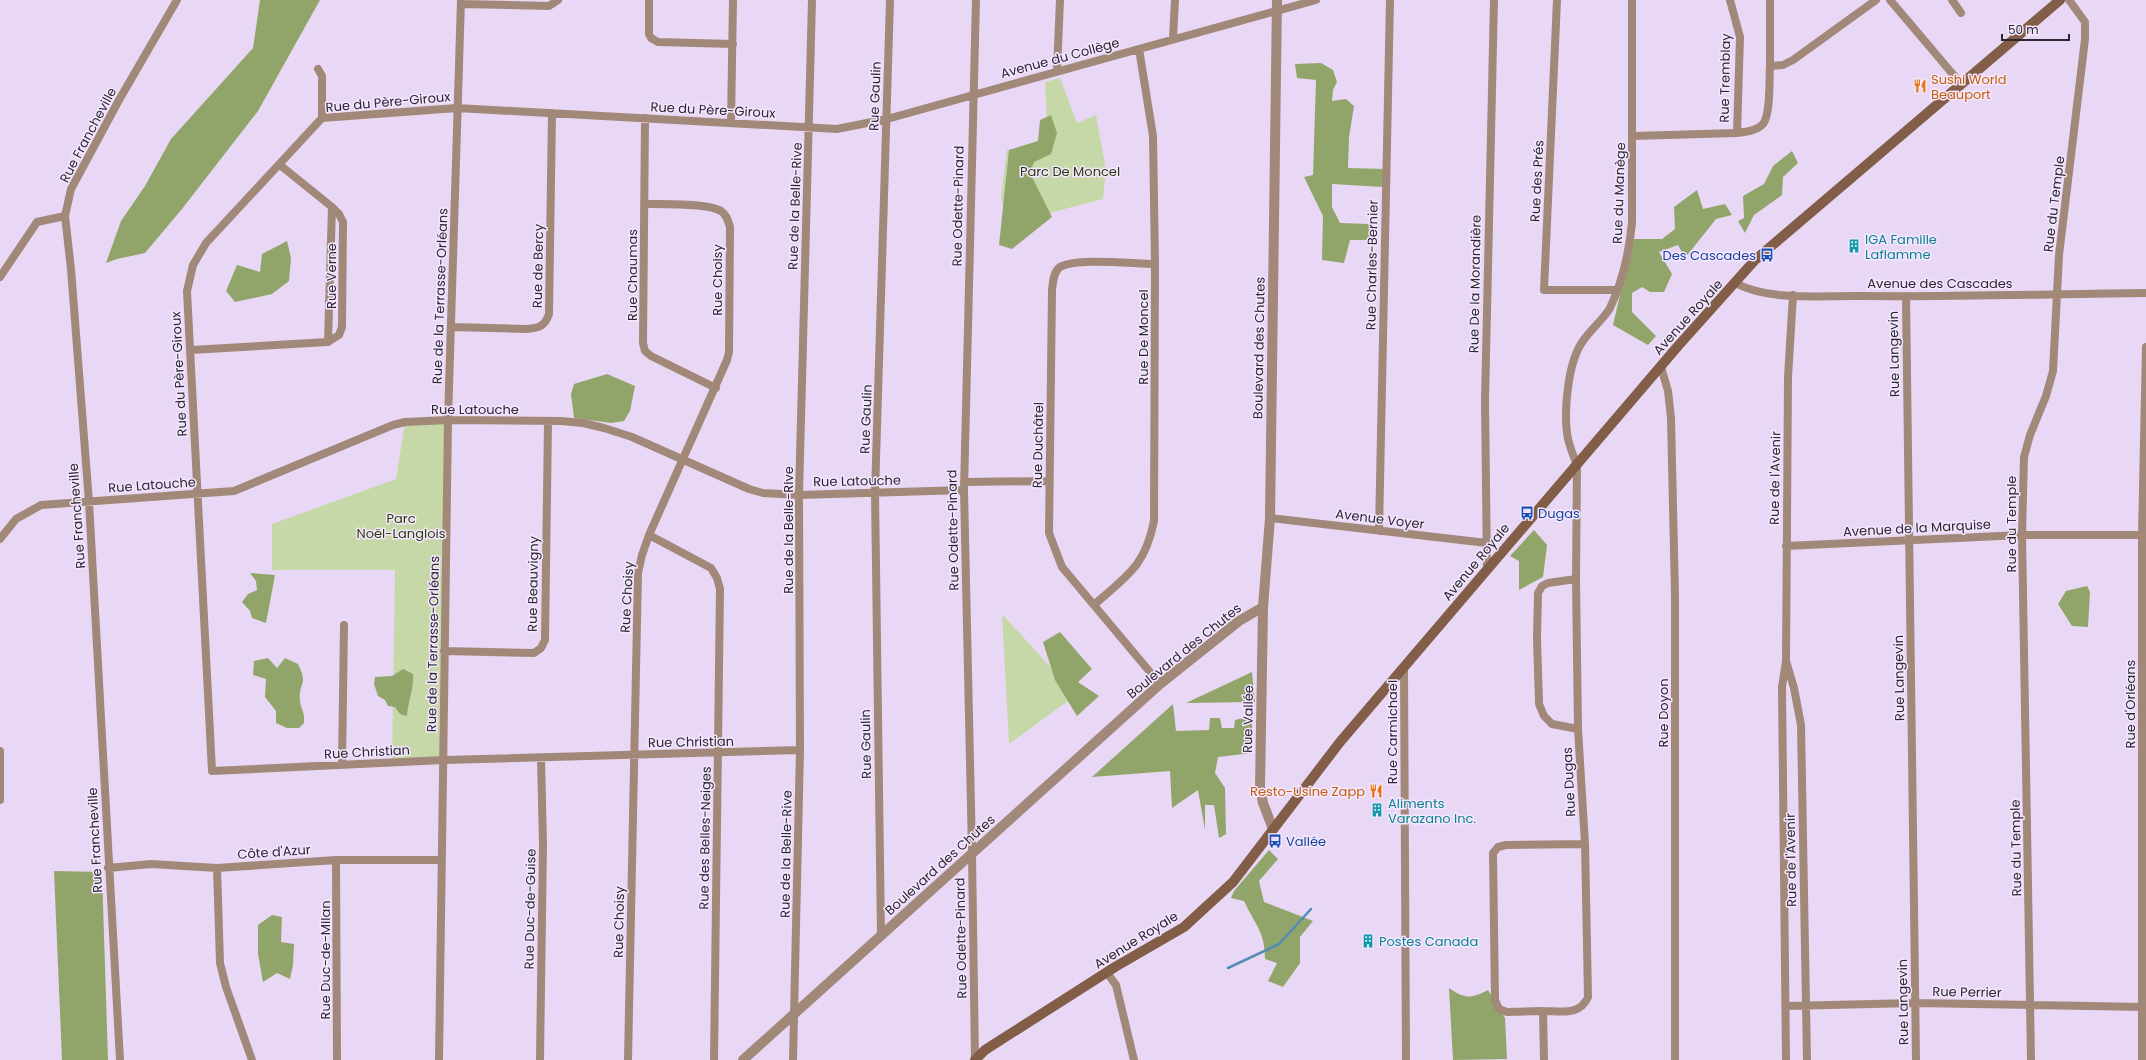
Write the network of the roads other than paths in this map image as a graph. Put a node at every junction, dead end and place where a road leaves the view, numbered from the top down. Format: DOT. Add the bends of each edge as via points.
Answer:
graph roads {
  1 [pos="177,0"];
  2 [pos="558,0"];
  3 [pos="649,0"];
  4 [pos="733,0"];
  5 [pos="812,0"];
  6 [pos="890,0"];
  7 [pos="976,0"];
  8 [pos="1060,0"];
  9 [pos="1175,0"];
  10 [pos="1277,0"];
  11 [pos="1316,0"];
  12 [pos="1390,0"];
  13 [pos="1494,0"];
  14 [pos="1557,0"];
  15 [pos="1632,0"];
  16 [pos="1730,0"];
  17 [pos="1770,0"];
  18 [pos="1876,0"];
  19 [pos="1890,0"];
  20 [pos="1952,0"];
  21 [pos="2060,0"];
  22 [pos="2069,0"];
  23 [pos="461,2"];
  24 [pos="1277,10"];
  25 [pos="1961,13"];
  26 [pos="1173,39"];
  27 [pos="733,44"];
  28 [pos="1139,49"];
  29 [pos="1770,66"];
  30 [pos="318,69"];
  31 [pos="1057,71"];
  32 [pos="1962,85"];
  33 [pos="972,95"];
  34 [pos="457,108"];
  35 [pos="552,113"];
  36 [pos="322,118"];
  37 [pos="645,118"];
  38 [pos="887,118"];
  39 [pos="731,123"];
  40 [pos="809,127"];
  41 [pos="1737,133"];
  42 [pos="1633,136"];
  43 [pos="280,165"];
  44 [pos="644,204"];
  45 [pos="332,207"];
  46 [pos="65,216"];
  47 [pos="1155,264"];
  48 [pos="0,277"];
  49 [pos="1735,283"];
  50 [pos="1617,290"];
  51 [pos="2146,293"];
  52 [pos="2058,294"];
  53 [pos="1793,295"];
  54 [pos="1906,296"];
  55 [pos="452,327"];
  56 [pos="328,342"];
  57 [pos="2146,347"];
  58 [pos="191,350"];
  59 [pos="1661,367"];
  60 [pos="716,388"];
  61 [pos="448,420"];
  62 [pos="548,422"];
  63 [pos="684,460"];
  64 [pos="1577,465"];
  65 [pos="1049,481"];
  66 [pos="964,486"];
  67 [pos="875,493"];
  68 [pos="196,494"];
  69 [pos="799,495"];
  70 [pos="89,502"];
  71 [pos="1270,518"];
  72 [pos="1379,531"];
  73 [pos="649,535"];
  74 [pos="2022,535"];
  75 [pos="2144,535"];
  76 [pos="0,539"];
  77 [pos="1909,540"];
  78 [pos="1487,543"];
  79 [pos="1786,546"];
  80 [pos="1488,568"];
  81 [pos="1576,579"];
  82 [pos="1095,604"];
  83 [pos="1263,607"];
  84 [pos="344,625"];
  85 [pos="444,650"];
  86 [pos="1786,661"];
  87 [pos="1404,668"];
  88 [pos="1160,684"];
  89 [pos="1578,729"];
  90 [pos="800,750"];
  91 [pos="0,751"];
  92 [pos="718,753"];
  93 [pos="634,755"];
  94 [pos="541,758"];
  95 [pos="444,760"];
  96 [pos="342,765"];
  97 [pos="0,800"];
  98 [pos="1274,829"];
  99 [pos="1585,844"];
  100 [pos="972,852"];
  101 [pos="336,860"];
  102 [pos="441,860"];
  103 [pos="108,868"];
  104 [pos="217,868"];
  105 [pos="880,936"];
  106 [pos="1107,973"];
  107 [pos="1915,1003"];
  108 [pos="2031,1005"];
  109 [pos="1787,1006"];
  110 [pos="1806,1006"];
  111 [pos="2144,1007"];
  112 [pos="1543,1011"];
  113 [pos="794,1013"];
  114 [pos="120,1060"];
  115 [pos="252,1060"];
  116 [pos="337,1060"];
  117 [pos="439,1060"];
  118 [pos="540,1060"];
  119 [pos="628,1060"];
  120 [pos="714,1060"];
  121 [pos="743,1060"];
  122 [pos="793,1060"];
  123 [pos="975,1060"];
  124 [pos="1134,1060"];
  125 [pos="1406,1060"];
  126 [pos="1544,1060"];
  127 [pos="1676,1060"];
  128 [pos="1786,1060"];
  129 [pos="1807,1060"];
  130 [pos="1916,1060"];
  131 [pos="2031,1060"];
  132 [pos="2142,1060"];
  1 -- 46 [label="street, Rue Francheville" via="71,189"];
  2 -- 23 [label="street" via="549,6"];
  3 -- 27 [label="street" via="649,34 658,42"];
  4 -- 27 [label="street"];
  5 -- 40 [label="street, Rue de la Belle-Rive"];
  6 -- 38 [label="street, Rue Gaulin"];
  7 -- 33 [label="street, Rue Odette-Pinard"];
  8 -- 31 [label="street"];
  9 -- 26 [label="street"];
  10 -- 24 [label="street, Boulevard des Chutes"];
  11 -- 24 [label="street, Avenue du Collège"];
  12 -- 72 [label="street, Rue Charles-Bernier"];
  13 -- 78 [label="street, Rue De la Morandière" via="1485,401"];
  14 -- 50 [label="street, Rue des Prés" via="1544,290"];
  15 -- 42 [label="street, Rue du Manège"];
  16 -- 41 [label="street, Rue Tremblay" via="1740,37"];
  17 -- 29 [label="street"];
  18 -- 29 [label="street" via="1793,60 1783,65"];
  19 -- 32 [label="street"];
  20 -- 25 [label="street"];
  21 -- 32 [label="main road, Avenue Royale"];
  22 -- 52 [label="street, Rue du Temple" via="2085,22 2085,39 2060,255"];
  23 -- 34 [label="street, Rue de la Terrasse-Orléans"];
  24 -- 26 [label="street, Avenue du Collège"];
  24 -- 71 [label="street, Boulevard des Chutes"];
  26 -- 28 [label="street, Avenue du Collège"];
  27 -- 39 [label="street"];
  28 -- 31 [label="street, Avenue du Collège"];
  28 -- 47 [label="street, Rue De Moncel" via="1153,136"];
  29 -- 41 [label="street" via="1768,113 1763,124 1753,130"];
  30 -- 36 [label="street" via="322,76"];
  31 -- 33 [label="street, Avenue du Collège"];
  32 -- 49 [label="main road, Avenue Royale" via="1755,260"];
  33 -- 38 [label="street, Avenue du Collège"];
  33 -- 66 [label="street, Rue Odette-Pinard"];
  34 -- 35 [label="street, Rue du Père-Giroux"];
  34 -- 36 [label="street, Rue du Père-Giroux"];
  34 -- 55 [label="street, Rue de la Terrasse-Orléans"];
  35 -- 37 [label="street, Rue du Père-Giroux"];
  35 -- 55 [label="street, Rue de Bercy" via="549,314 546,324 527,329"];
  36 -- 43 [label="street, Rue du Père-Giroux"];
  37 -- 39 [label="street, Rue du Père-Giroux"];
  37 -- 44 [label="street, Rue Chaumas"];
  38 -- 40 [label="street, Avenue du Collège" via="837,129"];
  38 -- 67 [label="street, Rue Gaulin"];
  39 -- 40 [label="street, Rue du Père-Giroux"];
  40 -- 69 [label="street, Rue de la Belle-Rive"];
  41 -- 42 [label="street"];
  42 -- 50 [label="street, Rue du Manège" via="1632,223 1628,255"];
  43 -- 45 [label="street, Rue Verne"];
  43 -- 58 [label="street, Rue du Père-Giroux" via="206,243 193,265 187,291"];
  44 -- 60 [label="street, Rue Chaumas" via="645,351"];
  44 -- 60 [label="street, Rue Choisy" via="710,207 728,217 729,352"];
  45 -- 56 [label="street, Rue Verne"];
  45 -- 56 [label="street, Rue Verne" via="343,222 342,327 339,335"];
  46 -- 48 [label="street" via="37,222"];
  46 -- 70 [label="street, Rue Francheville"];
  47 -- 65 [label="street, Rue Duchâtel" via="1084,262 1059,268 1054,276"];
  47 -- 82 [label="street, Rue De Moncel" via="1154,521 1150,543 1142,560 1128,576"];
  49 -- 53 [label="street, Avenue des Cascades" via="1750,291"];
  49 -- 59 [label="main road, Avenue Royale"];
  50 -- 64 [label="street, Rue du Manège" via="1609,309 1582,342 1574,359 1569,380 1567,432 1570,449"];
  51 -- 52 [label="street, Avenue des Cascades"];
  52 -- 54 [label="street, Avenue des Cascades"];
  52 -- 74 [label="street, Rue du Temple" via="2053,371 2024,457"];
  53 -- 54 [label="street, Avenue des Cascades"];
  53 -- 79 [label="street, Rue de l'Avenir" via="1788,377"];
  54 -- 77 [label="street, Rue Langevin"];
  55 -- 61 [label="street, Rue de la Terrasse-Orléans"];
  56 -- 58 [label="street"];
  57 -- 75 [label="street, Rue d'Orléans"];
  58 -- 68 [label="street, Rue du Père-Giroux"];
  59 -- 64 [label="main road, Avenue Royale"];
  59 -- 127 [label="street, Rue Doyon" via="1668,391 1671,418"];
  60 -- 63 [label="street, Rue Choisy"];
  61 -- 62 [label="street, Rue Latouche"];
  61 -- 68 [label="street, Rue Latouche" via="393,425 234,491"];
  61 -- 85 [label="street, Rue de la Terrasse-Orléans"];
  62 -- 63 [label="street, Rue Latouche" via="582,423 604,428 632,437"];
  62 -- 85 [label="street, Rue Beauvigny" via="545,640 541,648 534,653"];
  63 -- 69 [label="street, Rue Latouche" via="749,489 763,493"];
  63 -- 73 [label="street, Rue Choisy"];
  64 -- 80 [label="main road, Avenue Royale"];
  64 -- 81 [label="street, Rue Dugas"];
  65 -- 66 [label="street, Rue Latouche"];
  65 -- 82 [label="street, Rue Duchâtel" via="1049,533 1055,551 1062,567"];
  66 -- 67 [label="street, Rue Latouche"];
  66 -- 100 [label="street, Rue Odette-Pinard"];
  67 -- 69 [label="street, Rue Latouche"];
  67 -- 105 [label="street, Rue Gaulin"];
  68 -- 70 [label="street, Rue Latouche"];
  68 -- 96 [label="street, Rue Christian" via="212,771"];
  69 -- 90 [label="street, Rue de la Belle-Rive"];
  70 -- 76 [label="street, Rue Latouche" via="41,505 16,519"];
  70 -- 103 [label="street, Rue Francheville"];
  71 -- 72 [label="street, Avenue Voyer"];
  71 -- 83 [label="street, Boulevard des Chutes"];
  72 -- 78 [label="street, Avenue Voyer"];
  73 -- 92 [label="street, Rue des Belles-Neiges" via="711,568 717,578 720,589"];
  73 -- 93 [label="street, Rue Choisy" via="638,573"];
  74 -- 75 [label="street, Avenue de la Marquise"];
  74 -- 77 [label="street, Avenue de la Marquise"];
  74 -- 108 [label="street, Rue du Temple"];
  75 -- 111 [label="street, Rue d'Orléans"];
  77 -- 79 [label="street, Avenue de la Marquise"];
  77 -- 107 [label="street, Rue Langevin"];
  78 -- 80 [label="street, Rue De la Morandière"];
  79 -- 86 [label="street, Rue de l'Avenir"];
  80 -- 87 [label="main road, Avenue Royale"];
  81 -- 89 [label="street, Rue Dugas"];
  81 -- 89 [label="street" via="1542,586 1538,593 1537,638 1539,704 1544,716 1552,724"];
  82 -- 88 [label="street, Rue Duchâtel"];
  83 -- 88 [label="street, Boulevard des Chutes" via="1239,621"];
  83 -- 98 [label="street, Rue Vallée" via="1260,787 1263,803"];
  84 -- 96 [label="street"];
  85 -- 95 [label="street, Rue de la Terrasse-Orléans"];
  86 -- 109 [label="street, Rue de l'Avenir" via="1782,687"];
  86 -- 110 [label="street, Rue de l'Avenir" via="1801,725"];
  87 -- 98 [label="main road, Avenue Royale" via="1340,742"];
  87 -- 125 [label="street, Rue Carmichael"];
  88 -- 100 [label="street, Boulevard des Chutes"];
  89 -- 99 [label="street, Rue Dugas"];
  90 -- 92 [label="street, Rue Christian"];
  90 -- 113 [label="street, Rue de la Belle-Rive"];
  91 -- 97 [label="street"];
  92 -- 93 [label="street, Rue Christian"];
  92 -- 120 [label="street, Rue des Belles-Neiges"];
  93 -- 94 [label="street, Rue Christian"];
  93 -- 119 [label="street, Rue Choisy"];
  94 -- 95 [label="street, Rue Christian"];
  94 -- 118 [label="street, Rue Duc-de-Guise" via="543,844"];
  95 -- 96 [label="street, Rue Christian"];
  95 -- 102 [label="street, Rue de la Terrasse-Orléans"];
  98 -- 106 [label="main road, Avenue Royale" via="1233,882 1184,927"];
  99 -- 112 [label="street, Rue Dugas" via="1588,997 1584,1005 1576,1011"];
  99 -- 112 [label="street, Rue Dugas" via="1506,845 1498,847 1493,853 1496,1000 1499,1009 1508,1012"];
  100 -- 105 [label="street, Boulevard des Chutes"];
  100 -- 123 [label="street, Rue Odette-Pinard"];
  101 -- 102 [label="street, Côte d'Azur"];
  101 -- 104 [label="street, Côte d'Azur"];
  101 -- 116 [label="street, Rue Duc-de-Milan"];
  102 -- 117 [label="street, Rue de la Terrasse-Orléans"];
  103 -- 104 [label="street, Côte d'Azur" via="151,864"];
  103 -- 114 [label="street, Rue Francheville"];
  104 -- 115 [label="street" via="220,963 226,988"];
  105 -- 113 [label="street, Boulevard des Chutes"];
  106 -- 123 [label="main road, Avenue Royale" via="985,1050"];
  106 -- 124 [label="street" via="1116,985"];
  107 -- 108 [label="street, Rue Perrier"];
  107 -- 110 [label="street, Rue Perrier"];
  107 -- 130 [label="street, Rue Langevin"];
  108 -- 111 [label="street, Rue Perrier"];
  108 -- 131 [label="street, Rue du Temple"];
  109 -- 110 [label="street, Rue Perrier"];
  109 -- 128 [label="street, Rue de l'Avenir"];
  110 -- 129 [label="street, Rue de l'Avenir"];
  111 -- 132 [label="street, Rue d'Orléans"];
  112 -- 126 [label="street"];
  113 -- 121 [label="street, Boulevard des Chutes"];
  113 -- 122 [label="street, Rue de la Belle-Rive"];
}
